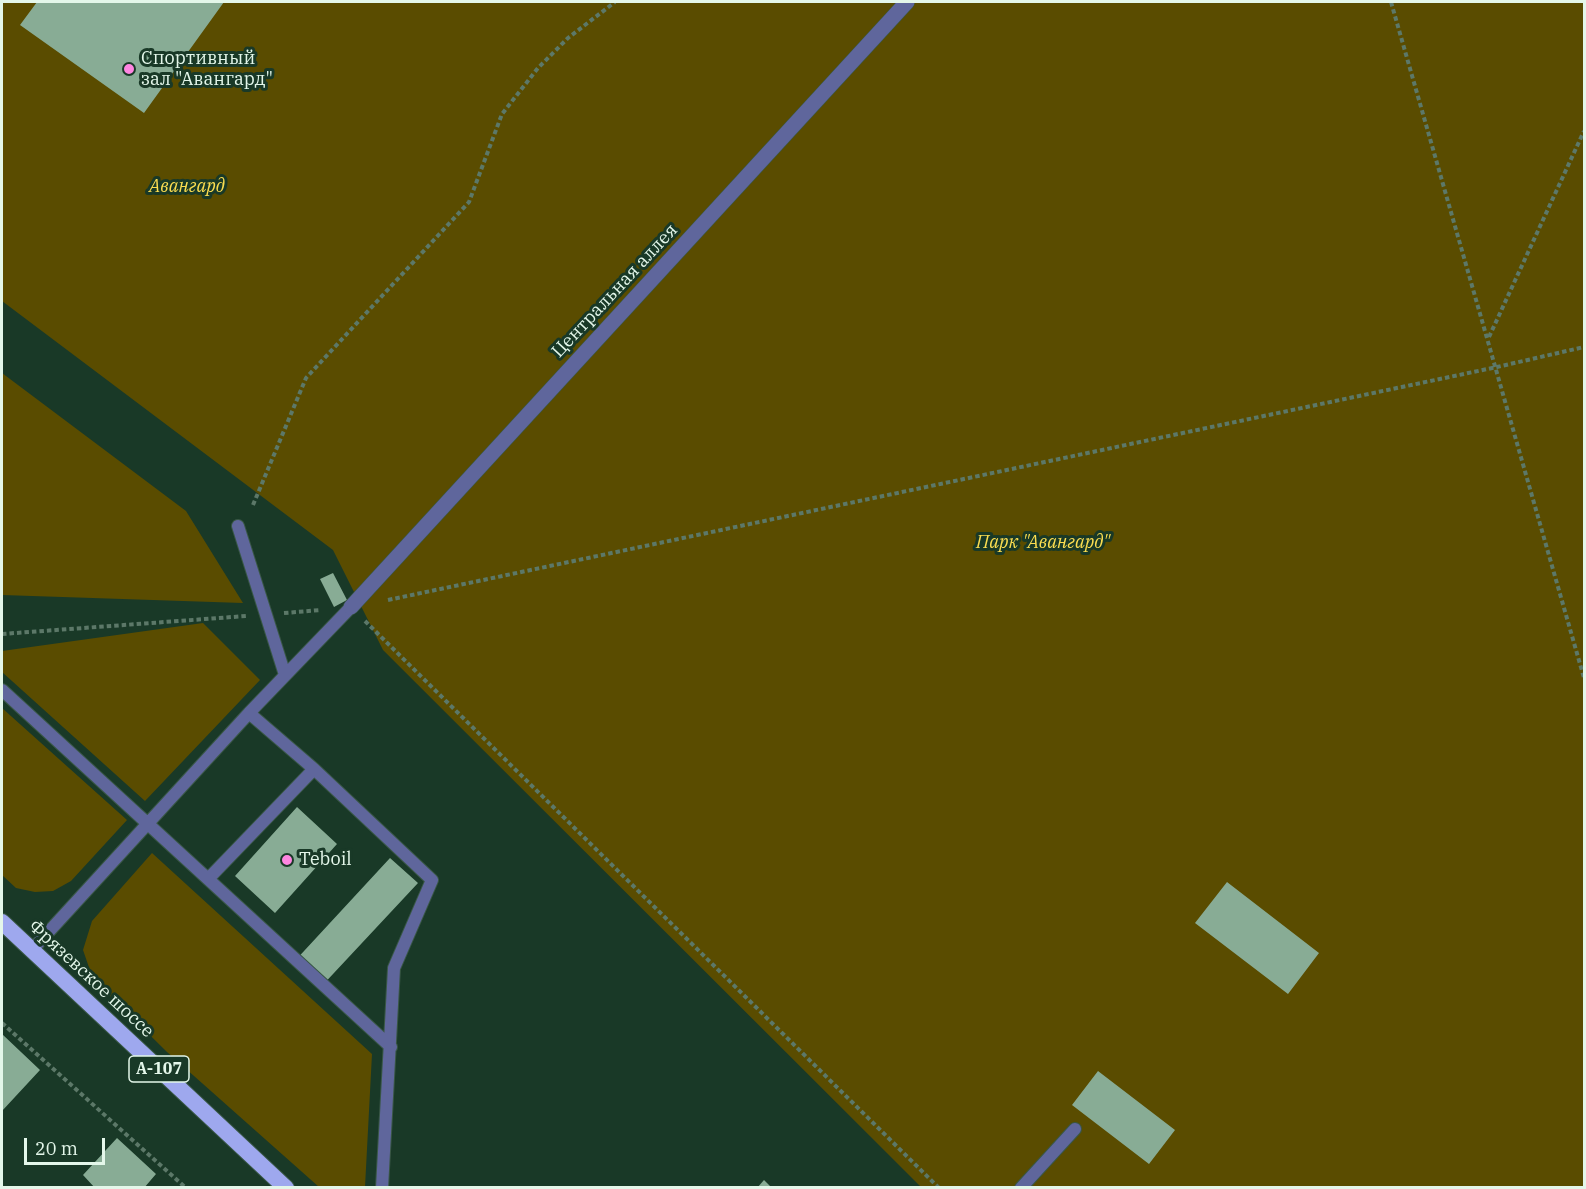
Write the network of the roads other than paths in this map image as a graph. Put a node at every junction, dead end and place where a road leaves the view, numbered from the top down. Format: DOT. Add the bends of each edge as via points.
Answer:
graph roads {
  1 [pos="907,2"];
  2 [pos="238,526"];
  3 [pos="351,607"];
  4 [pos="285,675"];
  5 [pos="2,690"];
  6 [pos="249,713"];
  7 [pos="314,769"];
  8 [pos="148,825"];
  9 [pos="209,878"];
  10 [pos="2,922"];
  11 [pos="32,950"];
  12 [pos="391,1047"];
  13 [pos="1075,1129"];
  14 [pos="286,1188"];
  15 [pos="382,1188"];
  16 [pos="1021,1188"];
  1 -- 3 [label="street, Центральная аллея"];
  2 -- 4 [label="lane"];
  3 -- 4 [label="lane"];
  4 -- 6 [label="lane"];
  5 -- 8 [label="lane"];
  6 -- 7 [label="lane"];
  6 -- 8 [label="lane"];
  7 -- 9 [label="lane"];
  7 -- 12 [label="lane" via="432,880 394,968"];
  8 -- 9 [label="lane"];
  8 -- 11 [label="lane"];
  9 -- 12 [label="lane"];
  10 -- 11 [label="highway, Фрязевское шоссе / А-107"];
  11 -- 14 [label="highway, Фрязевское шоссе / А-107"];
  12 -- 15 [label="lane"];
  13 -- 16 [label="lane"];
}
